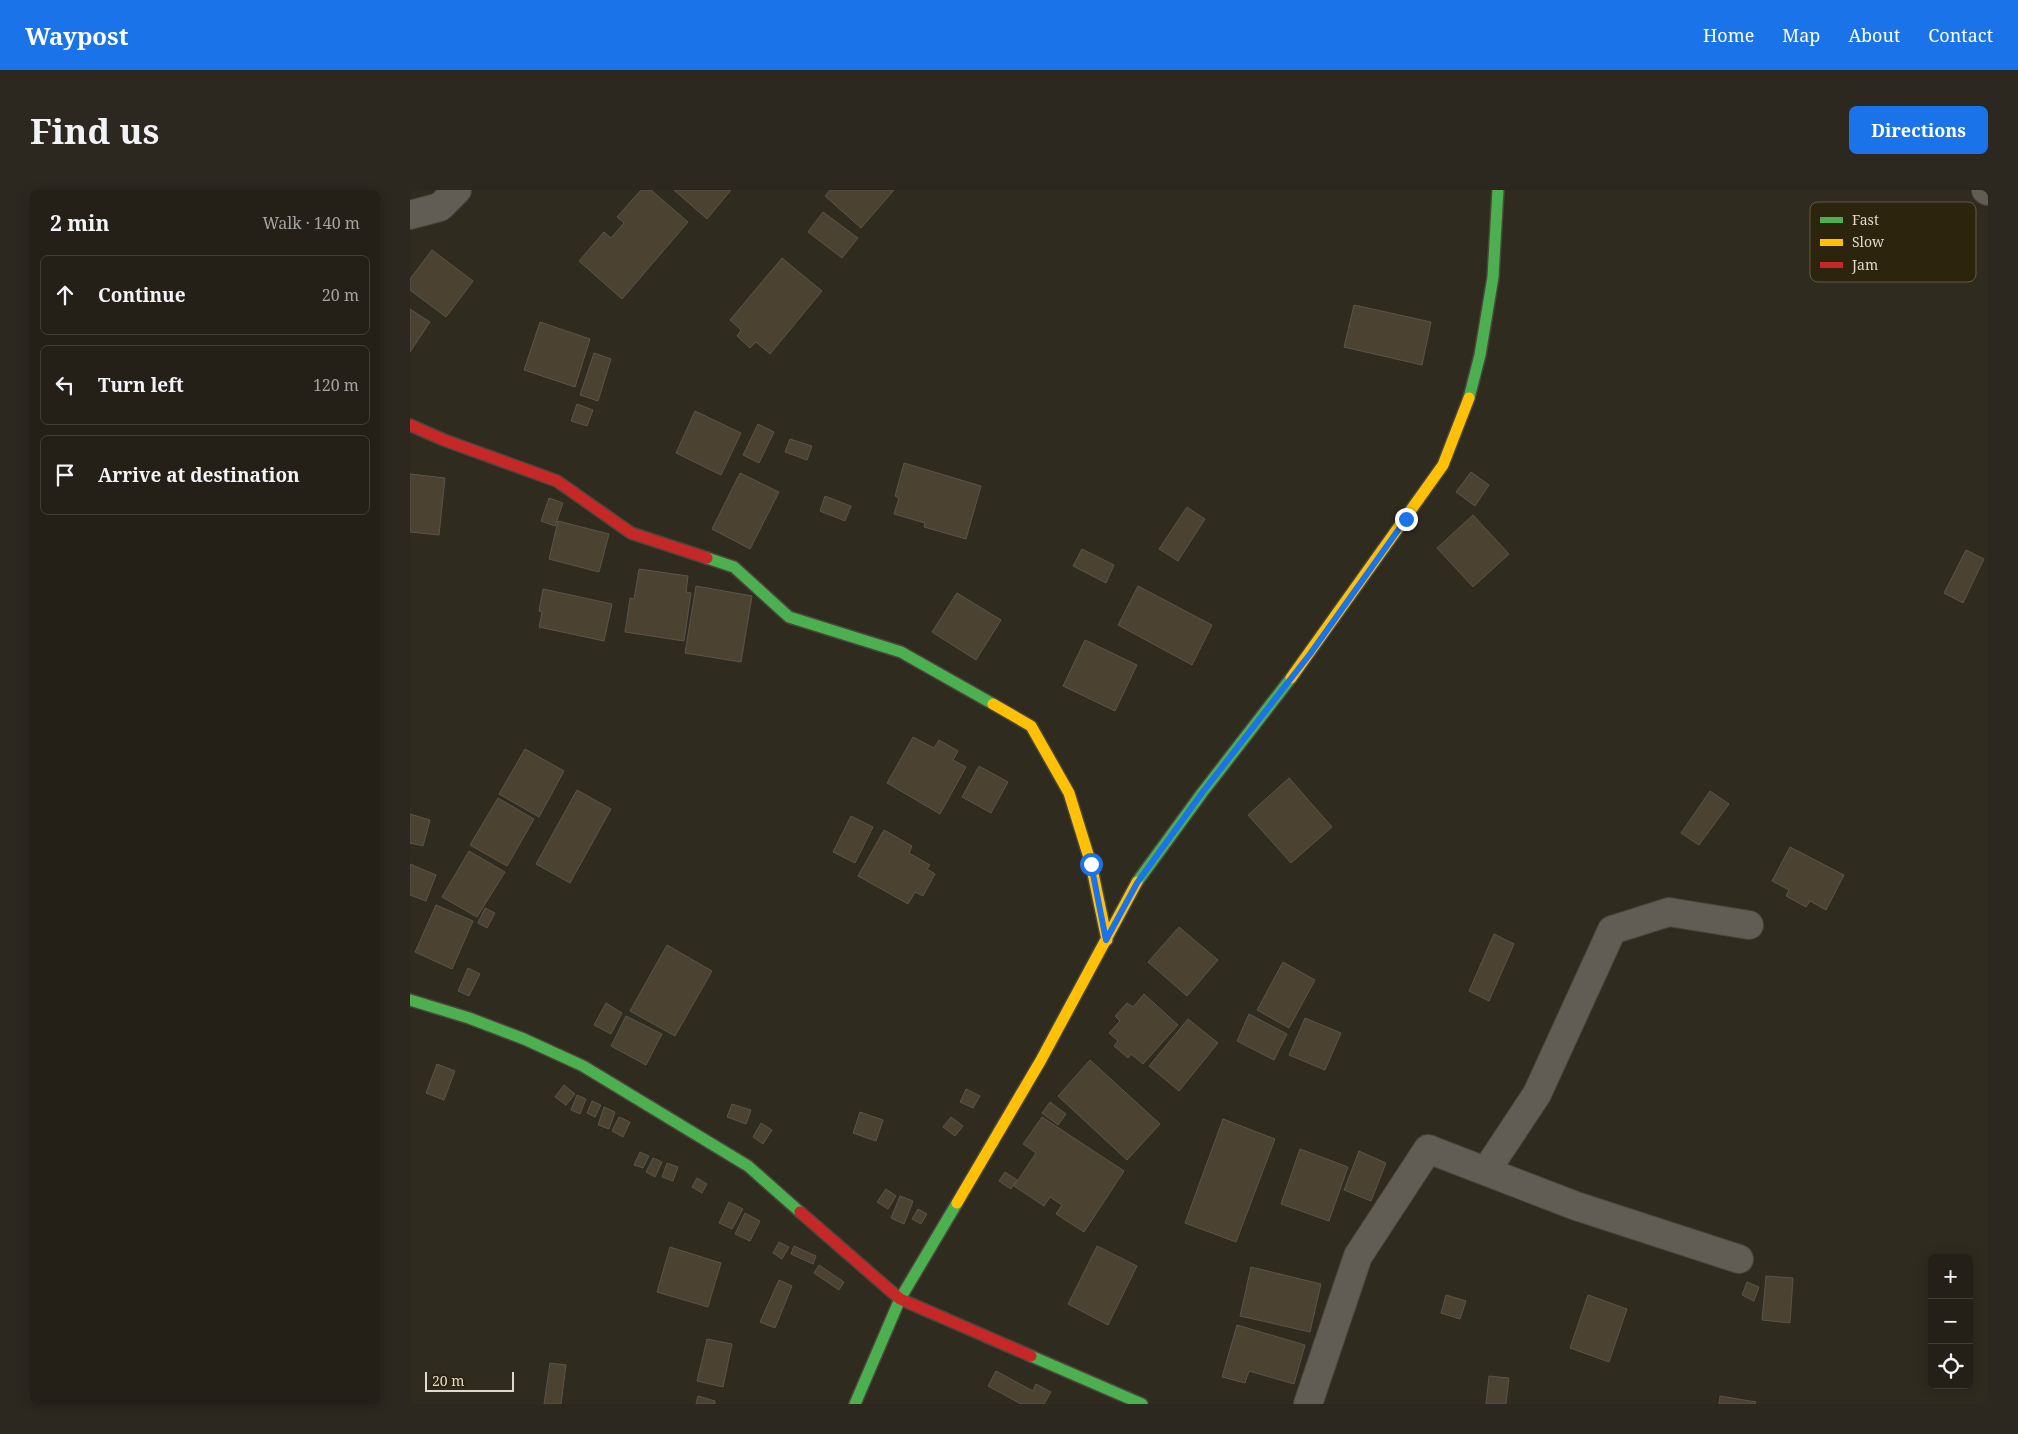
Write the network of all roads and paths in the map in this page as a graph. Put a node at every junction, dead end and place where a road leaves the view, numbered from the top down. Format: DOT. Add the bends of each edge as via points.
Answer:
graph roads {
  1 [pos="457,190"];
  2 [pos="1498,190"];
  3 [pos="410,215"];
  4 [pos="410,426"];
  5 [pos="1748,925"];
  6 [pos="1106,940"];
  7 [pos="410,1000"];
  8 [pos="1486,1171"];
  9 [pos="1738,1259"];
  10 [pos="900,1299"];
  11 [pos="855,1404"];
  12 [pos="1142,1404"];
  13 [pos="1308,1404"];
  1 -- 3 [label="street" via="440,207"];
  2 -- 6 [label="street" via="1493,277 1480,354 1467,408 1443,465 1310,654 1137,883"];
  4 -- 6 [label="street" via="557,480 631,533 734,567 789,617 901,652 1031,726 1069,793 1091,864"];
  5 -- 8 [label="street" via="1669,912 1612,930 1537,1094"];
  6 -- 10 [label="street" via="1041,1060"];
  7 -- 10 [label="street" via="496,1028 583,1066 748,1166"];
  8 -- 9 [label="street" via="1576,1206"];
  8 -- 13 [label="street" via="1428,1149 1358,1256"];
  10 -- 11 [label="street"];
  10 -- 12 [label="street"];
}
